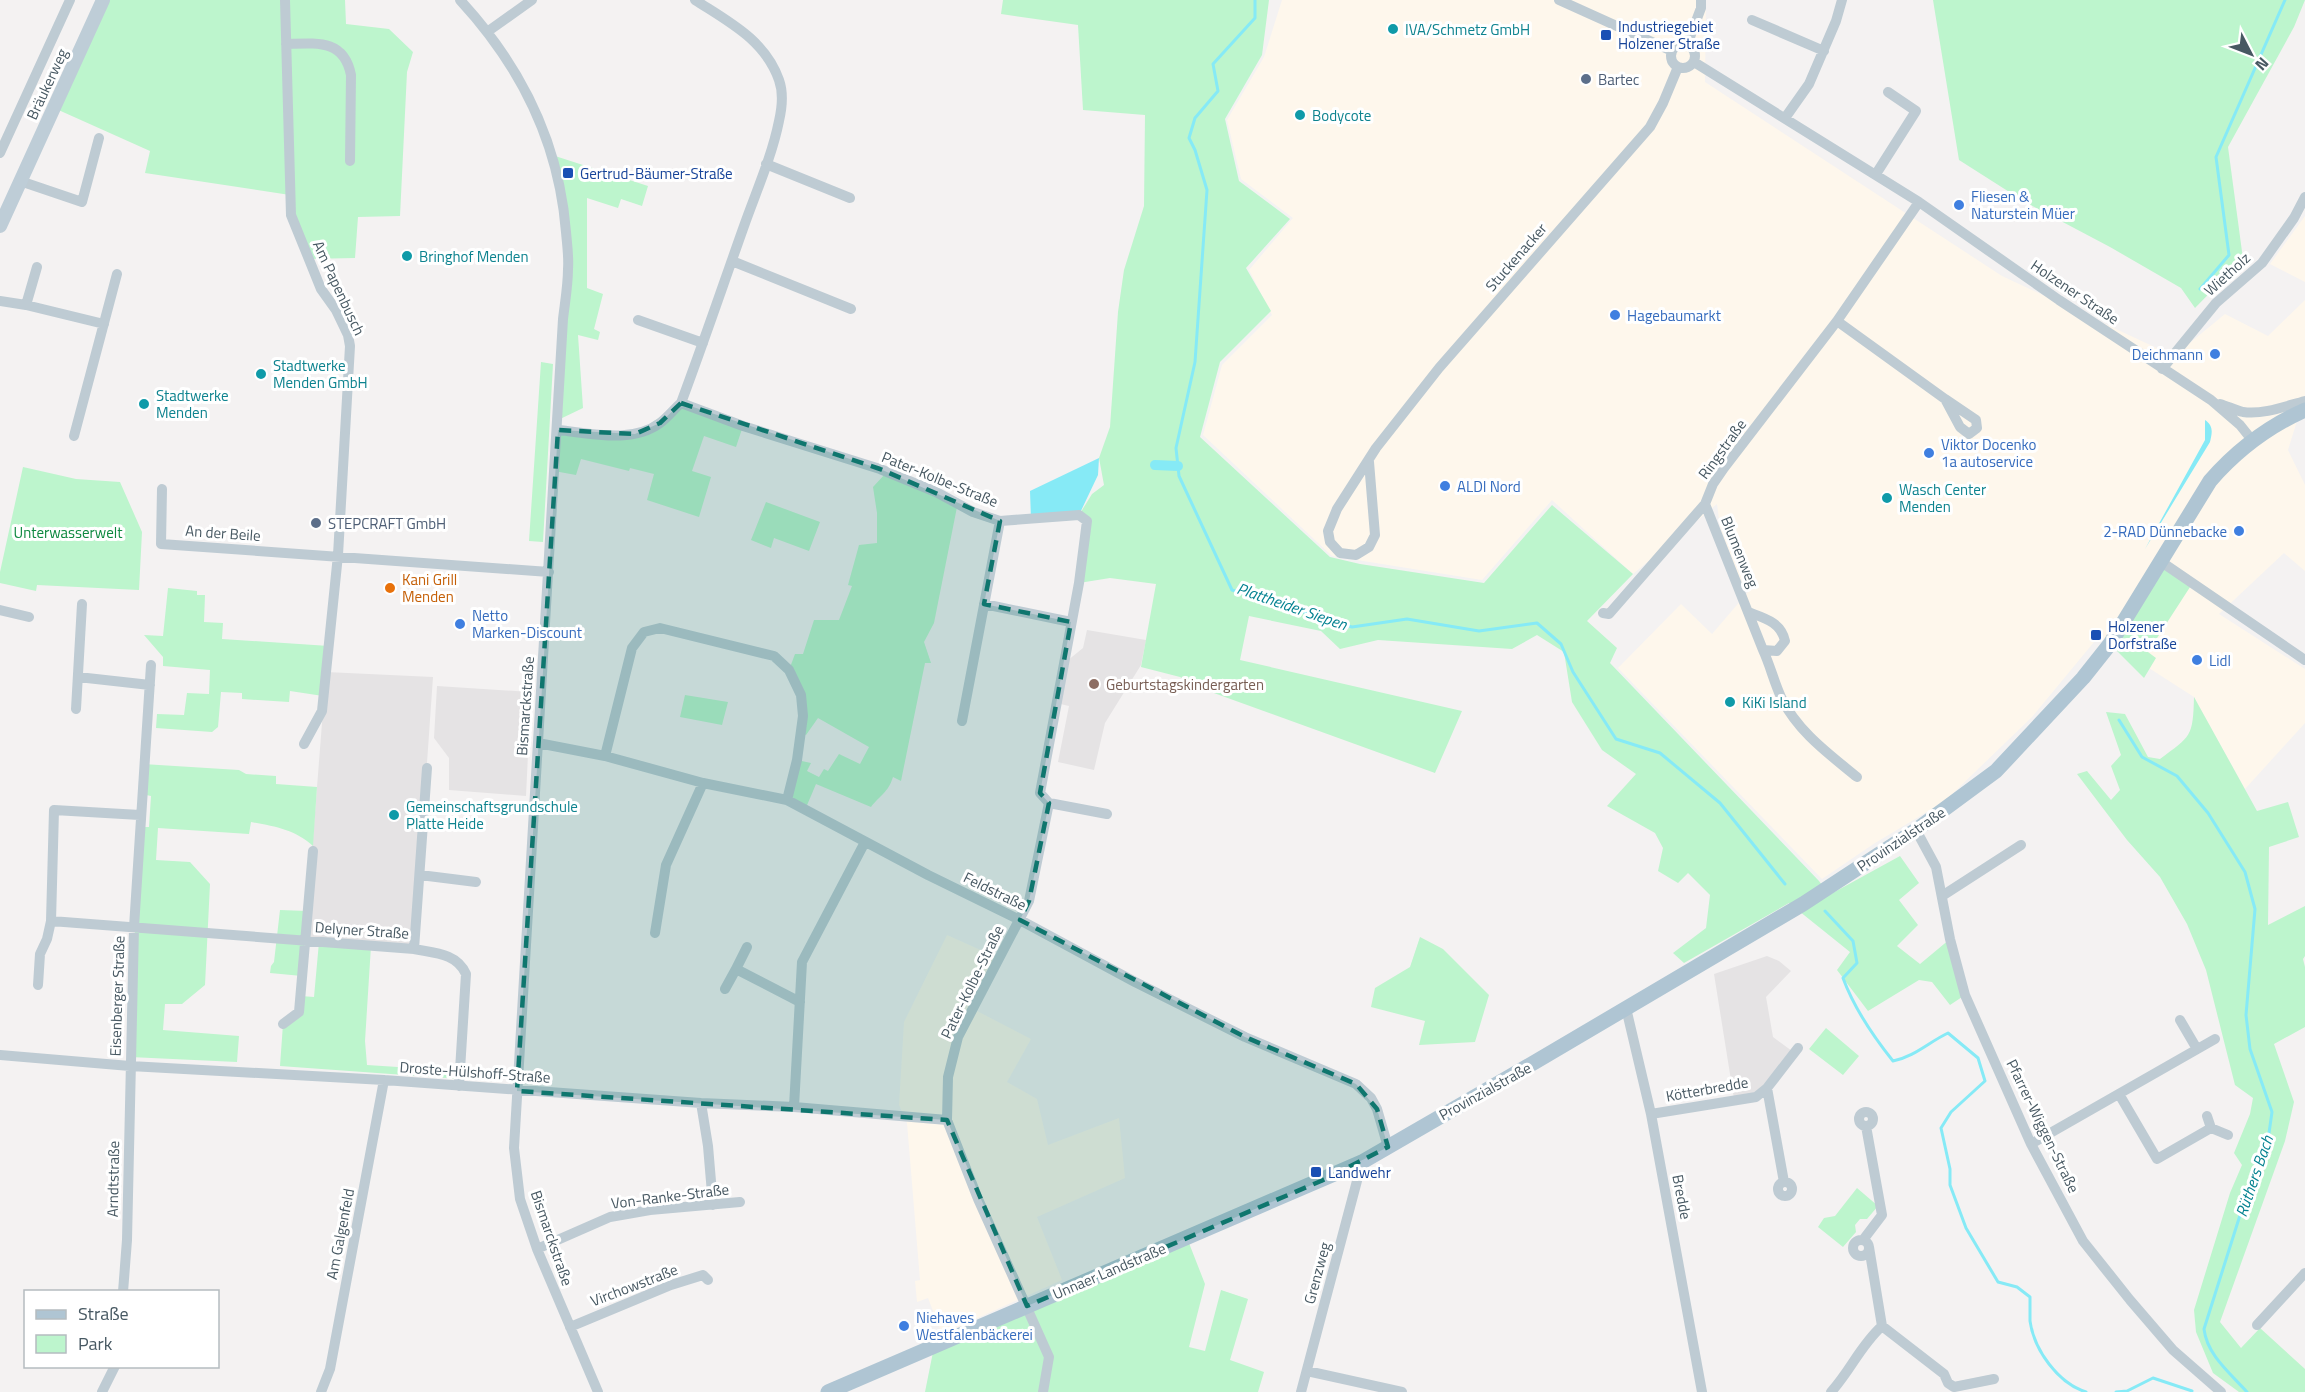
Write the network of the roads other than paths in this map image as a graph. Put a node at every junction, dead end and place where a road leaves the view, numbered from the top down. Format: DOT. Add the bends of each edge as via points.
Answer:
graph roads {
  1 [pos="70,0"];
  2 [pos="103,0"];
  3 [pos="285,0"];
  4 [pos="460,0"];
  5 [pos="532,0"];
  6 [pos="695,0"];
  7 [pos="1559,0"];
  8 [pos="1701,0"];
  9 [pos="1842,0"];
  10 [pos="1752,20"];
  11 [pos="487,32"];
  12 [pos="286,44"];
  13 [pos="1687,45"];
  14 [pos="1672,51"];
  15 [pos="1824,51"];
  16 [pos="1694,62"];
  17 [pos="1678,67"];
  18 [pos="1888,92"];
  19 [pos="1785,118"];
  20 [pos="99,138"];
  21 [pos="0,153"];
  22 [pos="350,161"];
  23 [pos="766,164"];
  24 [pos="1876,174"];
  25 [pos="20,181"];
  26 [pos="2305,197"];
  27 [pos="850,198"];
  28 [pos="1919,202"];
  29 [pos="3,215"];
  30 [pos="0,226"];
  31 [pos="732,261"];
  32 [pos="37,267"];
  33 [pos="117,274"];
  34 [pos="0,301"];
  35 [pos="26,305"];
  36 [pos="851,309"];
  37 [pos="638,320"];
  38 [pos="1837,321"];
  39 [pos="104,324"];
  40 [pos="703,343"];
  41 [pos="2162,369"];
  42 [pos="1945,399"];
  43 [pos="2211,400"];
  44 [pos="2305,401"];
  45 [pos="681,403"];
  46 [pos="2305,410"];
  47 [pos="558,430"];
  48 [pos="74,436"];
  49 [pos="2253,440"];
  50 [pos="1369,462"];
  51 [pos="162,489"];
  52 [pos="1705,504"];
  53 [pos="1000,520"];
  54 [pos="338,555"];
  55 [pos="2160,561"];
  56 [pos="549,572"];
  57 [pos="82,604"];
  58 [pos="984,604"];
  59 [pos="0,610"];
  60 [pos="1748,612"];
  61 [pos="1603,613"];
  62 [pos="29,617"];
  63 [pos="1071,622"];
  64 [pos="1763,650"];
  65 [pos="2305,660"];
  66 [pos="151,665"];
  67 [pos="78,677"];
  68 [pos="150,685"];
  69 [pos="76,709"];
  70 [pos="962,721"];
  71 [pos="538,743"];
  72 [pos="304,744"];
  73 [pos="605,756"];
  74 [pos="427,768"];
  75 [pos="1857,777"];
  76 [pos="703,783"];
  77 [pos="787,800"];
  78 [pos="1048,803"];
  79 [pos="1107,813"];
  80 [pos="140,815"];
  81 [pos="1916,830"];
  82 [pos="865,842"];
  83 [pos="2021,845"];
  84 [pos="313,850"];
  85 [pos="420,875"];
  86 [pos="476,882"];
  87 [pos="1942,896"];
  88 [pos="1020,920"];
  89 [pos="51,921"];
  90 [pos="134,927"];
  91 [pos="655,933"];
  92 [pos="305,941"];
  93 [pos="747,947"];
  94 [pos="414,949"];
  95 [pos="736,969"];
  96 [pos="38,985"];
  97 [pos="725,989"];
  98 [pos="800,1002"];
  99 [pos="1626,1008"];
  100 [pos="2180,1020"];
  101 [pos="283,1024"];
  102 [pos="2215,1039"];
  103 [pos="1798,1048"];
  104 [pos="2197,1049"];
  105 [pos="0,1055"];
  106 [pos="130,1066"];
  107 [pos="384,1080"];
  108 [pos="459,1086"];
  109 [pos="1767,1088"];
  110 [pos="517,1090"];
  111 [pos="2119,1094"];
  112 [pos="701,1103"];
  113 [pos="794,1107"];
  114 [pos="1651,1114"];
  115 [pos="2207,1116"];
  116 [pos="947,1120"];
  117 [pos="1866,1126"];
  118 [pos="2211,1128"];
  119 [pos="2228,1135"];
  120 [pos="2031,1144"];
  121 [pos="1388,1147"];
  122 [pos="1362,1162"];
  123 [pos="1784,1182"];
  124 [pos="740,1202"];
  125 [pos="713,1205"];
  126 [pos="537,1249"];
  127 [pos="2305,1273"];
  128 [pos="708,1280"];
  129 [pos="123,1290"];
  130 [pos="1027,1306"];
  131 [pos="2257,1325"];
  132 [pos="1882,1326"];
  133 [pos="570,1327"];
  134 [pos="114,1368"];
  135 [pos="1307,1371"];
  136 [pos="1994,1379"];
  137 [pos="2217,1391"];
  138 [pos="102,1392"];
  139 [pos="321,1392"];
  140 [pos="598,1392"];
  141 [pos="828,1392"];
  142 [pos="1043,1392"];
  143 [pos="1301,1392"];
  144 [pos="1402,1392"];
  145 [pos="1702,1392"];
  146 [pos="1831,1392"];
  1 -- 21 [label="street"];
  2 -- 25 [label="main road, Bräukerweg"];
  3 -- 12 [label="street, Am Papenbusch"];
  4 -- 11 [label="street, Bismarckstraße"];
  5 -- 11 [label="street"];
  6 -- 23 [label="street" via="750,36 775,70 782,101"];
  7 -- 14 [label="street"];
  8 -- 13 [label="street"];
  9 -- 15 [label="street"];
  10 -- 15 [label="street"];
  11 -- 47 [label="street, Bismarckstraße" via="512,66 532,104 564,202 569,267"];
  12 -- 22 [label="street" via="333,46 348,62"];
  12 -- 54 [label="street, Am Papenbusch" via="291,215 321,289 336,310 350,346"];
  13 -- 14 [label="street"];
  13 -- 16 [label="street" via="1694,52"];
  14 -- 17 [label="street" via="1671,58"];
  15 -- 19 [label="street" via="1809,84"];
  16 -- 17 [label="street" via="1686,68"];
  16 -- 19 [label="street, Holzener Straße"];
  17 -- 50 [label="street, Stuckenacker" via="1650,127 1439,369"];
  18 -- 24 [label="street" via="1916,111"];
  19 -- 24 [label="street, Holzener Straße"];
  20 -- 25 [label="street" via="82,202"];
  23 -- 27 [label="street"];
  23 -- 31 [label="street"];
  24 -- 28 [label="street, Holzener Straße"];
  25 -- 29 [label="main road, Bräukerweg"];
  26 -- 41 [label="street, Wietholz" via="2262,263 2216,303"];
  28 -- 38 [label="street, Ringstraße"];
  28 -- 41 [label="street, Holzener Straße"];
  29 -- 30 [label="main road, Bräukerweg"];
  31 -- 36 [label="street"];
  31 -- 40 [label="street"];
  32 -- 35 [label="street"];
  33 -- 39 [label="street"];
  34 -- 35 [label="street"];
  35 -- 39 [label="street"];
  37 -- 40 [label="street"];
  38 -- 42 [label="street"];
  38 -- 52 [label="street, Ringstraße" via="1724,468"];
  39 -- 48 [label="street"];
  40 -- 45 [label="street"];
  41 -- 43 [label="street, Holzener Straße"];
  43 -- 44 [label="street" via="2243,412 2273,410"];
  43 -- 49 [label="street, Holzener Straße"];
  45 -- 47 [label="street" via="660,423 635,435"];
  45 -- 53 [label="street, Pater-Kolbe-Straße" via="880,469 973,512"];
  46 -- 49 [label="main road, Provinzialstraße"];
  47 -- 56 [label="street, Bismarckstraße"];
  49 -- 55 [label="main road, Provinzialstraße" via="2210,481"];
  50 -- 50 [label="street, Stuckenacker" via="1337,509 1328,531 1330,542 1340,553 1356,555 1369,547 1375,535"];
  51 -- 54 [label="street, An der Beile" via="161,544"];
  52 -- 60 [label="street, Blumenweg"];
  52 -- 61 [label="street, Ringstraße" via="1609,614"];
  53 -- 58 [label="street"];
  53 -- 63 [label="street, Pater-Kolbe-Straße" via="1079,515 1087,521"];
  54 -- 56 [label="street"];
  54 -- 72 [label="street, Am Papenbusch" via="322,711"];
  55 -- 65 [label="street"];
  55 -- 81 [label="main road, Provinzialstraße" via="2110,644 2055,708 1996,771"];
  56 -- 71 [label="street, Bismarckstraße"];
  57 -- 67 [label="street"];
  58 -- 63 [label="street"];
  58 -- 70 [label="street"];
  59 -- 62 [label="street"];
  60 -- 64 [label="street, Blumenweg"];
  60 -- 64 [label="street, Blumenweg" via="1771,621 1783,631 1785,641 1777,651"];
  63 -- 78 [label="street, Pater-Kolbe-Straße" via="1040,793"];
  64 -- 75 [label="street, Blumenweg" via="1792,716 1823,750"];
  66 -- 68 [label="street, Eisenberger Straße"];
  67 -- 68 [label="street"];
  67 -- 69 [label="street"];
  68 -- 80 [label="street, Eisenberger Straße"];
  71 -- 73 [label="street, Feldstraße"];
  71 -- 110 [label="street, Bismarckstraße"];
  73 -- 76 [label="street, Feldstraße"];
  73 -- 77 [label="street" via="632,648 644,632 660,628 764,653 774,656 789,670 801,695 803,717"];
  74 -- 85 [label="street"];
  76 -- 77 [label="street, Feldstraße"];
  76 -- 91 [label="street" via="666,865"];
  77 -- 82 [label="street, Feldstraße"];
  78 -- 79 [label="street"];
  78 -- 88 [label="street, Pater-Kolbe-Straße" via="1029,901"];
  80 -- 89 [label="street" via="54,810"];
  80 -- 90 [label="street, Eisenberger Straße"];
  81 -- 87 [label="street, Pfarrer-Wiggen-Straße" via="1936,867"];
  81 -- 99 [label="main road, Provinzialstraße" via="1803,904"];
  82 -- 88 [label="street, Feldstraße"];
  82 -- 98 [label="street" via="802,962"];
  83 -- 87 [label="street"];
  84 -- 92 [label="street"];
  85 -- 86 [label="street"];
  85 -- 94 [label="street"];
  87 -- 120 [label="street, Pfarrer-Wiggen-Straße" via="1965,995"];
  88 -- 116 [label="street, Pater-Kolbe-Straße" via="958,1037 948,1077"];
  88 -- 121 [label="street, Feldstraße" via="1245,1037 1356,1084 1377,1109"];
  89 -- 90 [label="street, Eisenberger Straße"];
  89 -- 96 [label="street" via="40,954"];
  90 -- 92 [label="street, Delyner Straße"];
  90 -- 106 [label="street, Eisenberger Straße"];
  92 -- 94 [label="street, Delyner Straße"];
  92 -- 101 [label="street" via="299,1012"];
  93 -- 95 [label="street"];
  94 -- 108 [label="street, Delyner Straße" via="452,958 466,974"];
  95 -- 97 [label="street"];
  95 -- 98 [label="street"];
  98 -- 113 [label="street"];
  99 -- 114 [label="street, Bredde"];
  99 -- 121 [label="main road, Provinzialstraße"];
  100 -- 104 [label="street"];
  102 -- 104 [label="street"];
  103 -- 109 [label="street, Kötterbredde"];
  104 -- 111 [label="street"];
  105 -- 106 [label="street, Droste-Hülshoff-Straße"];
  106 -- 107 [label="street, Droste-Hülshoff-Straße"];
  106 -- 129 [label="street, Arndtstraße"];
  107 -- 108 [label="street, Droste-Hülshoff-Straße"];
  107 -- 139 [label="street, Am Galgenfeld" via="330,1369"];
  108 -- 110 [label="street, Droste-Hülshoff-Straße"];
  109 -- 114 [label="street, Kötterbredde" via="1748,1099"];
  109 -- 123 [label="street, Kötterbredde"];
  110 -- 112 [label="street, Droste-Hülshoff-Straße"];
  110 -- 126 [label="street, Bismarckstraße" via="514,1148 520,1199"];
  111 -- 118 [label="street" via="2157,1159"];
  111 -- 120 [label="street"];
  112 -- 113 [label="street, Droste-Hülshoff-Straße"];
  112 -- 125 [label="street"];
  113 -- 116 [label="street, Droste-Hülshoff-Straße"];
  114 -- 145 [label="street, Bredde"];
  115 -- 118 [label="street"];
  116 -- 130 [label="street, Pater-Kolbe-Straße"];
  117 -- 132 [label="street" via="1882,1215 1866,1244"];
  118 -- 119 [label="street"];
  120 -- 137 [label="street, Pfarrer-Wiggen-Straße" via="2084,1241 2132,1304"];
  121 -- 122 [label="main road, Unnaer Landstraße"];
  122 -- 130 [label="main road, Unnaer Landstraße"];
  122 -- 135 [label="street, Grenzweg"];
  124 -- 125 [label="street, Von-Ranke-Straße"];
  125 -- 126 [label="street, Von-Ranke-Straße" via="610,1217"];
  126 -- 133 [label="street, Bismarckstraße"];
  127 -- 131 [label="street"];
  128 -- 133 [label="street, Virchowstraße" via="703,1275 672,1285"];
  130 -- 141 [label="main road, Unnaer Landstraße"];
  130 -- 142 [label="street, Pater-Kolbe-Straße" via="1048,1357"];
  132 -- 136 [label="street" via="1944,1374 1954,1387"];
  132 -- 146 [label="street" via="1867,1340"];
  133 -- 140 [label="street, Bismarckstraße"];
  134 -- 138 [label="street"];
  135 -- 143 [label="street, Grenzweg"];
  135 -- 144 [label="street"];
}
